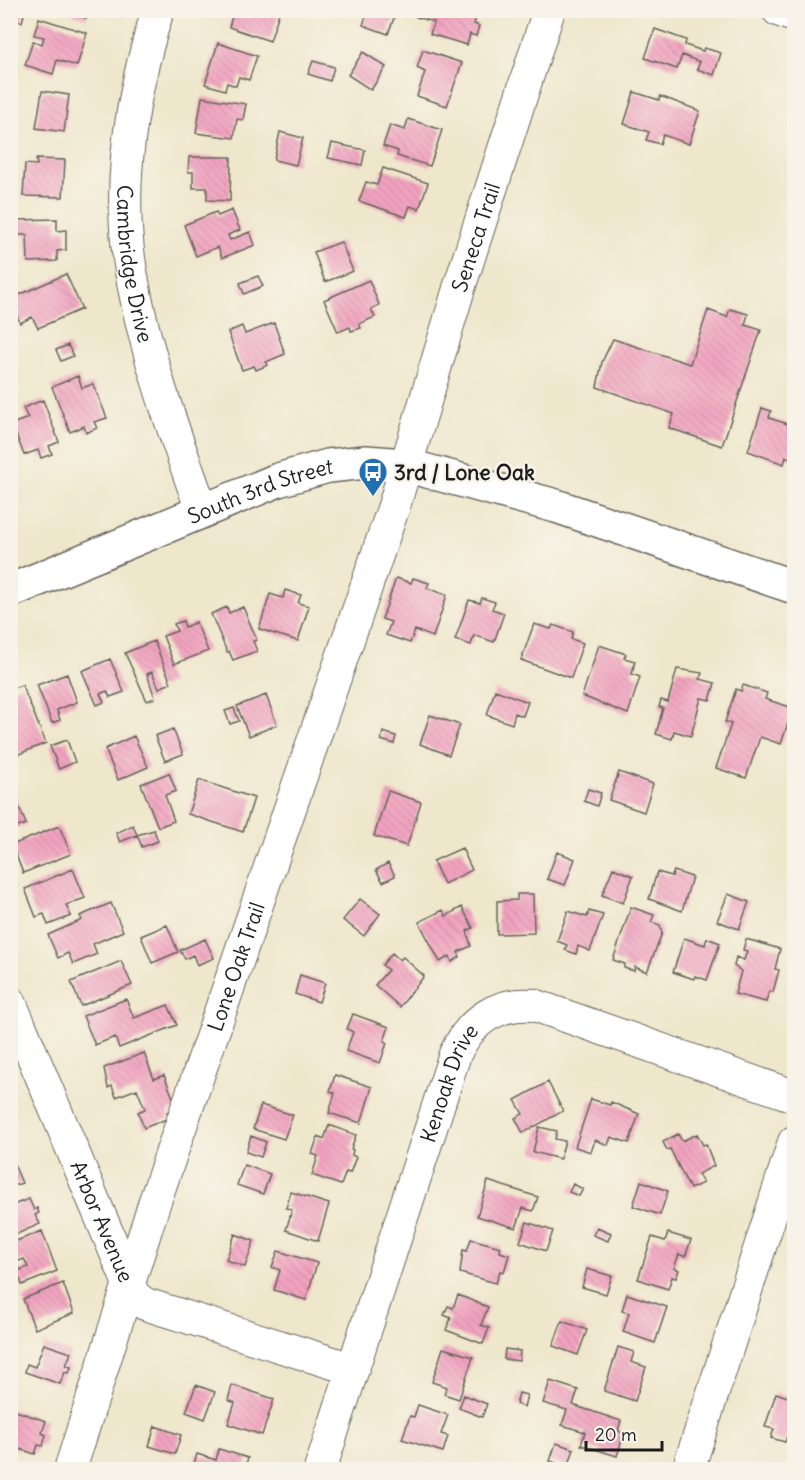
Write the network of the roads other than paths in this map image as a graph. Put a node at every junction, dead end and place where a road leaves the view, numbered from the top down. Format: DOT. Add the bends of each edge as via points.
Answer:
graph roads {
  1 [pos="158,10"];
  2 [pos="549,10"];
  3 [pos="778,10"];
  4 [pos="795,16"];
  5 [pos="405,465"];
  6 [pos="202,511"];
  7 [pos="795,587"];
  8 [pos="10,591"];
  9 [pos="10,1002"];
  10 [pos="795,1096"];
  11 [pos="795,1142"];
  12 [pos="129,1285"];
  13 [pos="352,1370"];
  14 [pos="70,1470"];
  15 [pos="320,1470"];
  16 [pos="688,1470"];
  1 -- 6 [label="street, Cambridge Drive" via="134,105 125,187 130,269 148,349"];
  2 -- 5 [label="street, Seneca Trail"];
  3 -- 4 [label="street"];
  5 -- 6 [label="street, South 3rd Street" via="366,462 328,466 278,480"];
  5 -- 7 [label="street, South 3rd Street" via="556,506"];
  5 -- 12 [label="street, Lone Oak Trail"];
  6 -- 8 [label="street, South 3rd Street"];
  9 -- 12 [label="street, Arbor Avenue"];
  10 -- 13 [label="street, Kenoak Drive" via="534,1005 518,1004 489,1012 470,1029 455,1054"];
  11 -- 16 [label="street"];
  12 -- 13 [label="street, Arbor Avenue" via="134,1296 145,1304"];
  12 -- 14 [label="street, Lone Oak Trail"];
  13 -- 15 [label="street, Kenoak Drive"];
}
